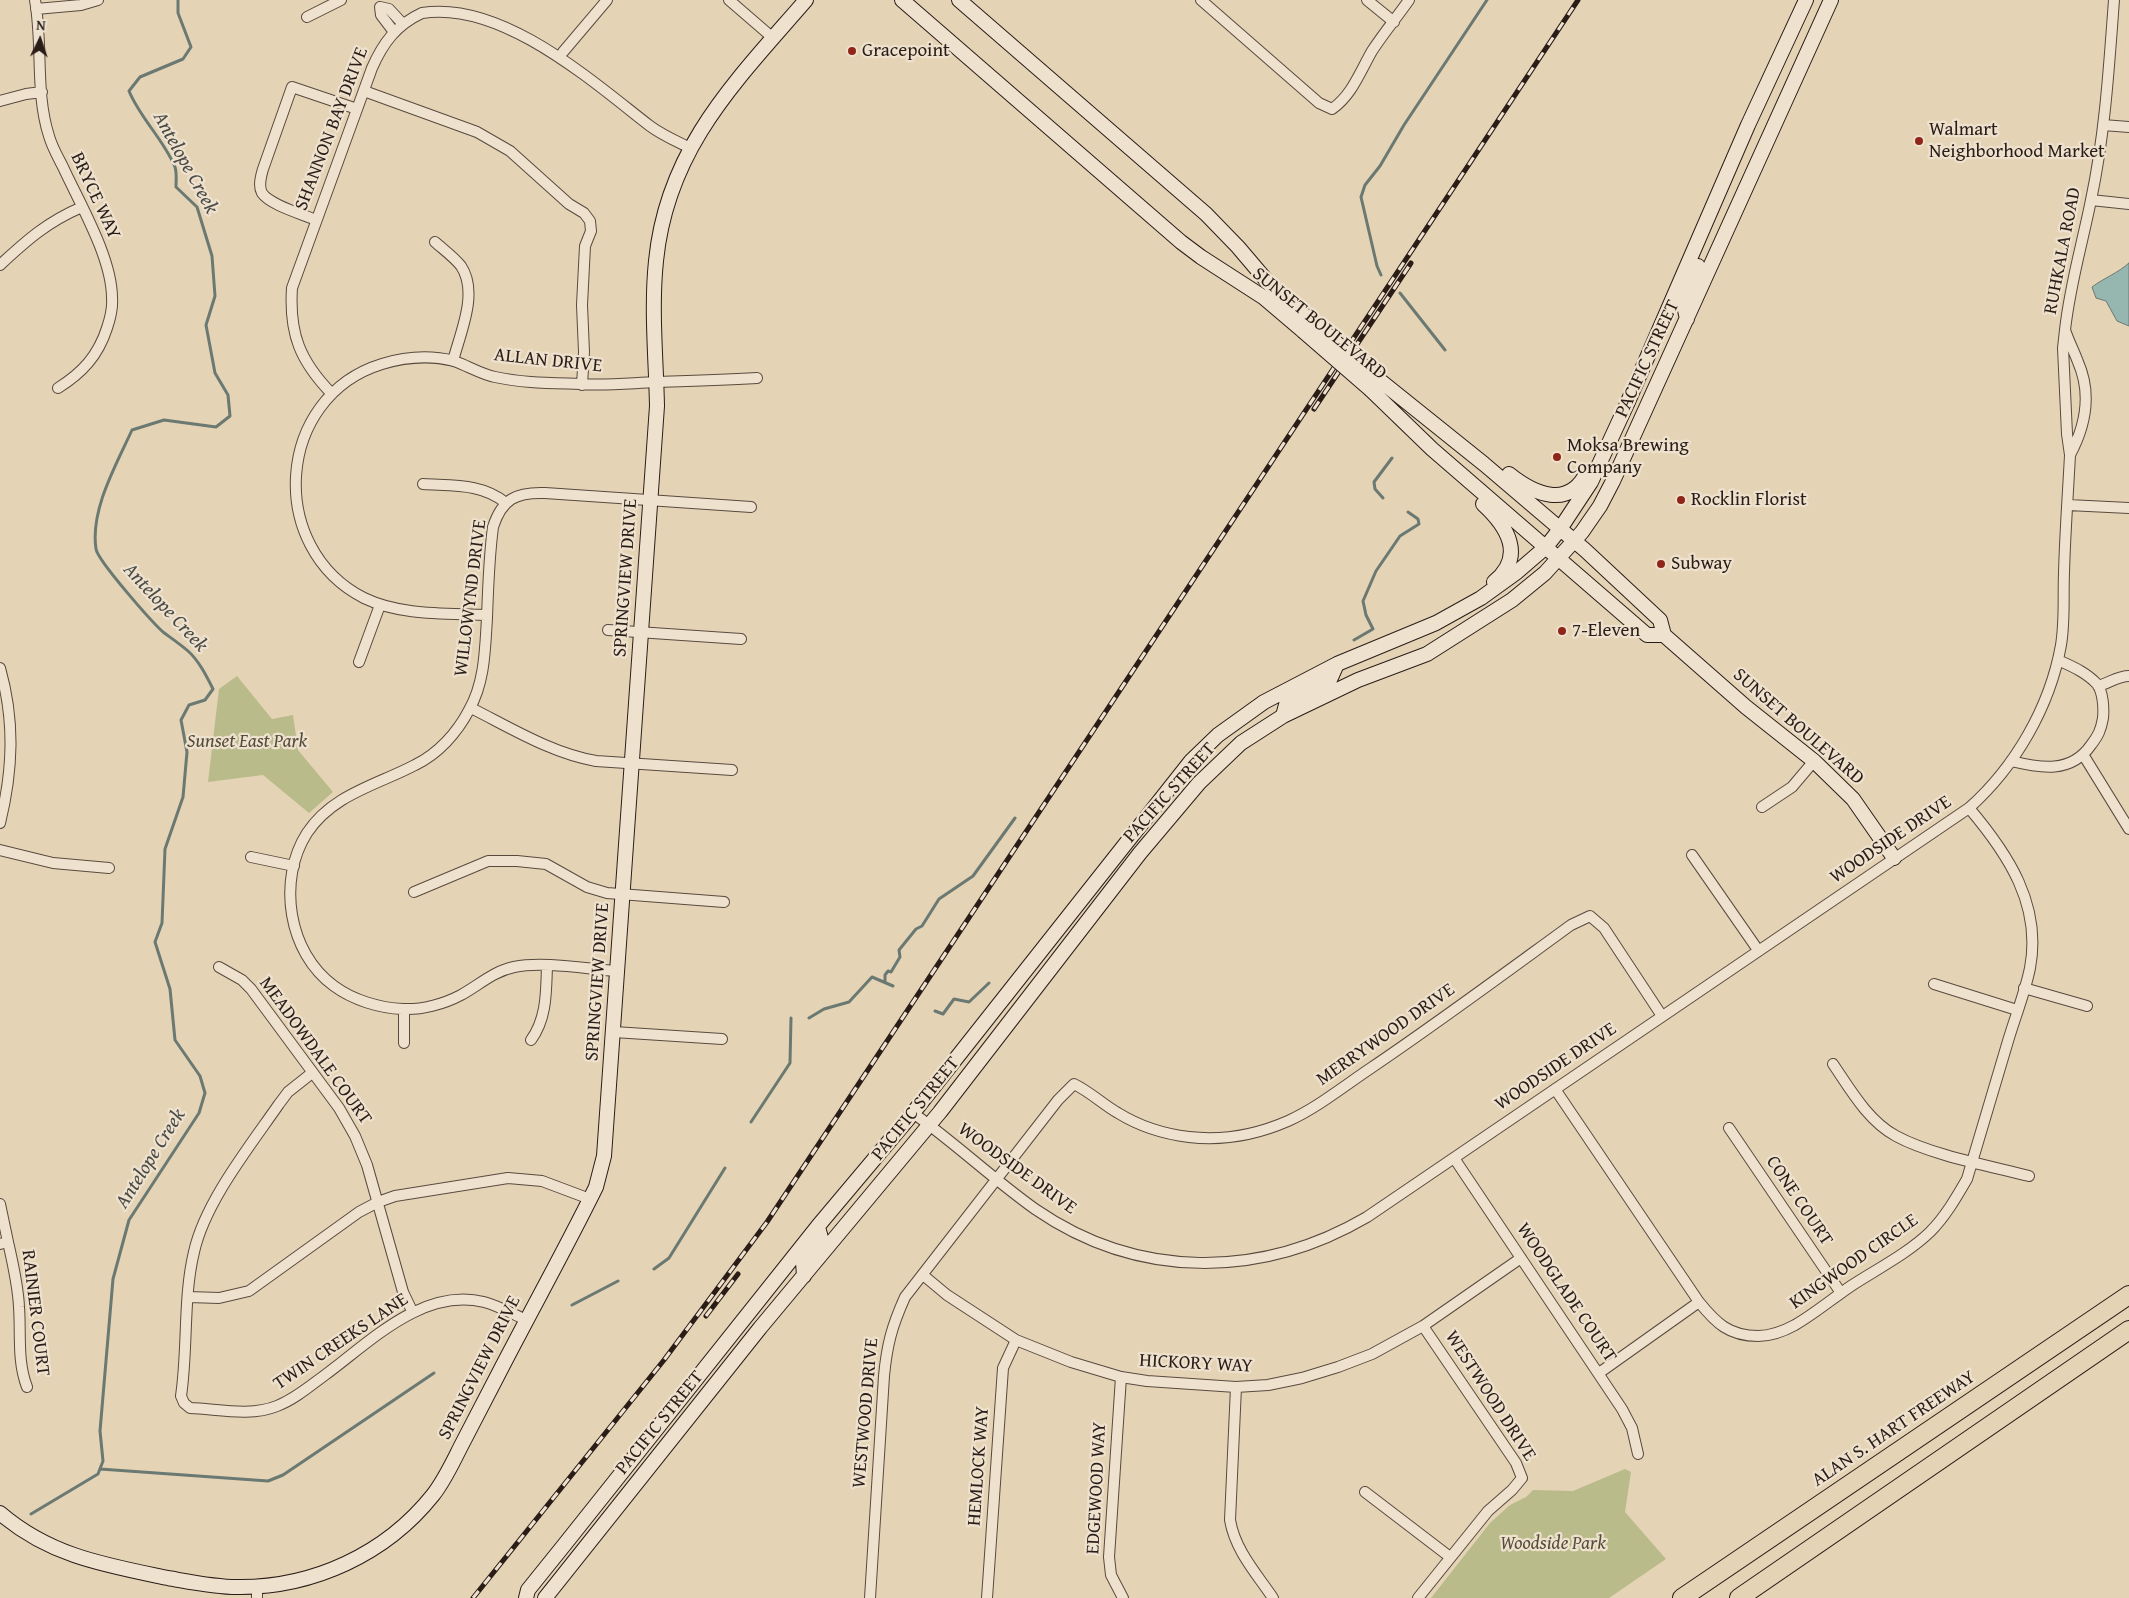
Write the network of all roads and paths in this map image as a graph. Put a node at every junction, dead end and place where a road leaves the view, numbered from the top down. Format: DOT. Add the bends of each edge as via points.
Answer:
graph roads {
  1 [pos="98,0"];
  2 [pos="341,0"];
  3 [pos="607,0"];
  4 [pos="728,0"];
  5 [pos="806,0"];
  6 [pos="902,0"];
  7 [pos="959,0"];
  8 [pos="1201,0"];
  9 [pos="1367,0"];
  10 [pos="1409,0"];
  11 [pos="1806,0"];
  12 [pos="1831,0"];
  13 [pos="2114,0"];
  14 [pos="36,4"];
  15 [pos="377,4"];
  16 [pos="307,17"];
  17 [pos="1394,22"];
  18 [pos="403,24"];
  19 [pos="394,32"];
  20 [pos="773,38"];
  21 [pos="563,52"];
  22 [pos="364,91"];
  23 [pos="42,92"];
  24 [pos="0,102"];
  25 [pos="357,109"];
  26 [pos="2103,126"];
  27 [pos="2129,127"];
  28 [pos="690,148"];
  29 [pos="2091,200"];
  30 [pos="2129,204"];
  31 [pos="82,207"];
  32 [pos="316,220"];
  33 [pos="1699,241"];
  34 [pos="435,242"];
  35 [pos="0,265"];
  36 [pos="1687,319"];
  37 [pos="1306,325"];
  38 [pos="2065,330"];
  39 [pos="453,361"];
  40 [pos="757,378"];
  41 [pos="657,382"];
  42 [pos="1375,384"];
  43 [pos="582,385"];
  44 [pos="58,388"];
  45 [pos="332,394"];
  46 [pos="1618,422"];
  47 [pos="2070,455"];
  48 [pos="1484,464"];
  49 [pos="1469,480"];
  50 [pos="423,484"];
  51 [pos="650,500"];
  52 [pos="506,502"];
  53 [pos="2068,505"];
  54 [pos="751,507"];
  55 [pos="2129,508"];
  56 [pos="1560,529"];
  57 [pos="1574,542"];
  58 [pos="1546,547"];
  59 [pos="1559,558"];
  60 [pos="2064,575"];
  61 [pos="1480,598"];
  62 [pos="380,605"];
  63 [pos="487,615"];
  64 [pos="608,630"];
  65 [pos="641,632"];
  66 [pos="1664,635"];
  67 [pos="741,639"];
  68 [pos="2058,660"];
  69 [pos="359,662"];
  70 [pos="1337,664"];
  71 [pos="0,668"];
  72 [pos="2129,676"];
  73 [pos="2098,686"];
  74 [pos="470,708"];
  75 [pos="1283,716"];
  76 [pos="1205,748"];
  77 [pos="2084,756"];
  78 [pos="1814,761"];
  79 [pos="2010,761"];
  80 [pos="1219,763"];
  81 [pos="632,764"];
  82 [pos="732,770"];
  83 [pos="1762,807"];
  84 [pos="1969,808"];
  85 [pos="0,823"];
  86 [pos="2129,829"];
  87 [pos="1126,843"];
  88 [pos="0,850"];
  89 [pos="1140,853"];
  90 [pos="1692,855"];
  91 [pos="251,857"];
  92 [pos="1894,858"];
  93 [pos="294,866"];
  94 [pos="109,868"];
  95 [pos="414,892"];
  96 [pos="623,896"];
  97 [pos="724,902"];
  98 [pos="1758,950"];
  99 [pos="547,966"];
  100 [pos="219,967"];
  101 [pos="618,971"];
  102 [pos="1934,984"];
  103 [pos="2024,988"];
  104 [pos="2087,1006"];
  105 [pos="404,1010"];
  106 [pos="2017,1010"];
  107 [pos="1662,1016"];
  108 [pos="614,1032"];
  109 [pos="722,1039"];
  110 [pos="531,1040"];
  111 [pos="404,1043"];
  112 [pos="1833,1064"];
  113 [pos="312,1073"];
  114 [pos="1074,1084"];
  115 [pos="1555,1088"];
  116 [pos="913,1113"];
  117 [pos="929,1125"];
  118 [pos="1729,1128"];
  119 [pos="1454,1158"];
  120 [pos="1972,1161"];
  121 [pos="2029,1176"];
  122 [pos="997,1179"];
  123 [pos="590,1199"];
  124 [pos="378,1202"];
  125 [pos="0,1204"];
  126 [pos="818,1226"];
  127 [pos="4,1243"];
  128 [pos="1521,1258"];
  129 [pos="923,1275"];
  130 [pos="804,1276"];
  131 [pos="766,1293"];
  132 [pos="1841,1294"];
  133 [pos="2129,1295"];
  134 [pos="189,1297"];
  135 [pos="1699,1302"];
  136 [pos="412,1311"];
  137 [pos="526,1320"];
  138 [pos="1423,1326"];
  139 [pos="2129,1330"];
  140 [pos="1016,1340"];
  141 [pos="1598,1373"];
  142 [pos="1121,1377"];
  143 [pos="27,1388"];
  144 [pos="1236,1388"];
  145 [pos="702,1402"];
  146 [pos="662,1421"];
  147 [pos="1638,1454"];
  148 [pos="619,1477"];
  149 [pos="1365,1492"];
  150 [pos="0,1513"];
  151 [pos="603,1525"];
  152 [pos="564,1544"];
  153 [pos="1450,1557"];
  154 [pos="257,1592"];
  155 [pos="526,1598"];
  156 [pos="545,1598"];
  157 [pos="870,1598"];
  158 [pos="987,1598"];
  159 [pos="1124,1598"];
  160 [pos="1273,1598"];
  161 [pos="1418,1598"];
  162 [pos="1682,1598"];
  163 [pos="1739,1598"];
  1 -- 14 [label="street" via="81,5"];
  2 -- 16 [label="street"];
  3 -- 21 [label="street"];
  4 -- 20 [label="street"];
  5 -- 20 [label="main road, SPRINGVIEW DRIVE"];
  6 -- 37 [label="main road, SUNSET BOULEVARD" via="1182,242"];
  7 -- 37 [label="main road, SUNSET BOULEVARD" via="1206,214"];
  8 -- 17 [label="street" via="1319,103 1332,109 1343,101"];
  9 -- 17 [label="street"];
  10 -- 17 [label="street"];
  11 -- 33 [label="main road, PACIFIC STREET"];
  12 -- 36 [label="main road, PACIFIC STREET"];
  13 -- 26 [label="street, RUHKALA ROAD"];
  14 -- 23 [label="street, BRYCE WAY"];
  15 -- 18 [label="street" via="389,9"];
  15 -- 19 [label="street" via="380,15"];
  18 -- 19 [label="street, SHANNON BAY DRIVE"];
  18 -- 21 [label="street, SHANNON BAY DRIVE" via="429,10 465,5 481,8 510,21"];
  19 -- 22 [label="street, SHANNON BAY DRIVE" via="380,50"];
  20 -- 28 [label="main road, SPRINGVIEW DRIVE" via="713,110"];
  21 -- 28 [label="street, SHANNON BAY DRIVE" via="650,126"];
  22 -- 25 [label="street, SHANNON BAY DRIVE"];
  22 -- 43 [label="street" via="494,141 510,151 590,221 585,246 582,305"];
  23 -- 24 [label="street"];
  23 -- 31 [label="street, BRYCE WAY" via="49,138"];
  25 -- 32 [label="street, SHANNON BAY DRIVE"];
  25 -- 32 [label="street" via="292,87 263,169 261,192 270,201"];
  26 -- 27 [label="street"];
  26 -- 29 [label="street, RUHKALA ROAD"];
  28 -- 41 [label="main road, SPRINGVIEW DRIVE" via="669,198 656,261"];
  29 -- 30 [label="street"];
  29 -- 38 [label="street, RUHKALA ROAD" via="2068,298"];
  31 -- 35 [label="street" via="33,234"];
  31 -- 44 [label="street, BRYCE WAY" via="104,256 111,281 111,315 100,347 89,364"];
  32 -- 45 [label="street, SHANNON BAY DRIVE" via="292,288 292,326 306,362"];
  33 -- 36 [label="main road" via="1702,258 1683,301"];
  33 -- 46 [label="main road, PACIFIC STREET"];
  34 -- 39 [label="street" via="460,266 469,291"];
  36 -- 57 [label="main road, PACIFIC STREET" via="1613,481 1600,506"];
  37 -- 42 [label="main road, SUNSET BOULEVARD, bridge"];
  38 -- 47 [label="street, RUHKALA ROAD" via="2066,434"];
  38 -- 47 [label="street, RUHKALA ROAD" via="2080,367 2087,396 2082,430"];
  39 -- 43 [label="street, ALLAN DRIVE" via="494,376"];
  39 -- 45 [label="street, ALLAN DRIVE" via="436,358 398,360 363,372"];
  40 -- 41 [label="street, ALLAN DRIVE"];
  41 -- 43 [label="street, ALLAN DRIVE"];
  41 -- 51 [label="main road, SPRINGVIEW DRIVE"];
  42 -- 48 [label="main road, SUNSET BOULEVARD"];
  42 -- 49 [label="main road, SUNSET BOULEVARD" via="1432,449"];
  45 -- 62 [label="street, ALLAN DRIVE" via="311,422 299,455 296,472 298,512 309,543 331,574"];
  46 -- 48 [label="main road" via="1606,432 1578,486 1564,494 1545,495 1533,491 1504,470"];
  46 -- 56 [label="main road, PACIFIC STREET" via="1587,488"];
  47 -- 53 [label="street, RUHKALA ROAD"];
  48 -- 56 [label="main road, SUNSET BOULEVARD"];
  49 -- 58 [label="main road, SUNSET BOULEVARD"];
  49 -- 61 [label="main road" via="1480,500 1505,528 1510,540 1509,565"];
  50 -- 52 [label="street" via="488,490"];
  51 -- 52 [label="street, WILLOWYND DRIVE" via="530,492"];
  51 -- 54 [label="street, WILLOWYND DRIVE"];
  51 -- 65 [label="main road, SPRINGVIEW DRIVE"];
  52 -- 63 [label="street, WILLOWYND DRIVE" via="493,527"];
  53 -- 55 [label="street"];
  53 -- 60 [label="street, RUHKALA ROAD"];
  56 -- 57 [label="main road, SUNSET BOULEVARD"];
  56 -- 58 [label="main road, PACIFIC STREET"];
  57 -- 59 [label="main road, PACIFIC STREET"];
  57 -- 66 [label="main road, SUNSET BOULEVARD" via="1660,620"];
  58 -- 59 [label="main road, SUNSET BOULEVARD"];
  58 -- 61 [label="main road, PACIFIC STREET" via="1518,572"];
  59 -- 66 [label="main road, SUNSET BOULEVARD" via="1647,635"];
  59 -- 75 [label="main road, PACIFIC STREET" via="1512,600 1427,654 1358,680"];
  60 -- 68 [label="street, WOODSIDE DRIVE" via="2064,615"];
  61 -- 70 [label="main road, PACIFIC STREET" via="1407,637"];
  62 -- 63 [label="street, ALLAN DRIVE" via="412,611"];
  62 -- 69 [label="street"];
  63 -- 74 [label="street, WILLOWYND DRIVE" via="482,675"];
  64 -- 65 [label="street"];
  65 -- 67 [label="street"];
  65 -- 81 [label="main road, SPRINGVIEW DRIVE"];
  66 -- 78 [label="main road, SUNSET BOULEVARD"];
  68 -- 73 [label="street" via="2083,672"];
  68 -- 79 [label="street, WOODSIDE DRIVE" via="2033,725"];
  70 -- 75 [label="main road" via="1330,682 1287,701"];
  70 -- 76 [label="main road, PACIFIC STREET" via="1264,702 1234,722"];
  71 -- 85 [label="street" via="9,703 12,748"];
  72 -- 73 [label="street"];
  73 -- 77 [label="street" via="2104,708 2101,731"];
  74 -- 81 [label="street" via="574,757"];
  74 -- 93 [label="street, WILLOWYND DRIVE" via="451,736 432,755 417,765 359,790 330,808 307,833"];
  75 -- 80 [label="main road, PACIFIC STREET" via="1241,743"];
  76 -- 80 [label="main road"];
  76 -- 87 [label="main road, PACIFIC STREET"];
  77 -- 79 [label="street" via="2071,763 2051,767"];
  77 -- 86 [label="street"];
  78 -- 83 [label="street" via="1792,787"];
  78 -- 92 [label="main road, SUNSET BOULEVARD" via="1852,799"];
  79 -- 84 [label="street, WOODSIDE DRIVE" via="1992,786"];
  80 -- 89 [label="main road, PACIFIC STREET"];
  81 -- 82 [label="street"];
  81 -- 96 [label="main road, SPRINGVIEW DRIVE"];
  84 -- 92 [label="street, WOODSIDE DRIVE"];
  84 -- 103 [label="street, KINGWOOD CIRCLE" via="2012,865 2027,906 2032,946"];
  87 -- 89 [label="main road"];
  87 -- 116 [label="main road, PACIFIC STREET"];
  88 -- 94 [label="street" via="54,864"];
  89 -- 117 [label="main road, PACIFIC STREET"];
  90 -- 98 [label="street"];
  91 -- 93 [label="street"];
  92 -- 98 [label="street, WOODSIDE DRIVE"];
  93 -- 105 [label="street, WILLOWYND DRIVE" via="290,898 296,929 302,945 321,974 348,994 383,1007"];
  95 -- 96 [label="street" via="488,861 517,861 546,864 587,887"];
  96 -- 97 [label="street"];
  96 -- 101 [label="main road, SPRINGVIEW DRIVE"];
  98 -- 107 [label="street, WOODSIDE DRIVE"];
  99 -- 101 [label="street, WILLOWYND DRIVE"];
  99 -- 105 [label="street, WILLOWYND DRIVE" via="530,965 500,971 446,1001"];
  99 -- 110 [label="street" via="544,1013"];
  100 -- 113 [label="street, MEADOWDALE COURT" via="251,989"];
  101 -- 108 [label="main road, SPRINGVIEW DRIVE"];
  102 -- 106 [label="street"];
  103 -- 104 [label="street"];
  103 -- 106 [label="street, KINGWOOD CIRCLE"];
  105 -- 111 [label="street"];
  106 -- 120 [label="street, KINGWOOD CIRCLE"];
  107 -- 114 [label="street, MERRYWOOD DRIVE" via="1604,928 1590,916 1571,925 1422,1034 1331,1095 1290,1120 1266,1129 1241,1137 1213,1139 1163,1132 1117,1113 1091,1092"];
  107 -- 115 [label="street, WOODSIDE DRIVE"];
  108 -- 109 [label="street"];
  108 -- 123 [label="main road, SPRINGVIEW DRIVE" via="606,1143 601,1174"];
  112 -- 120 [label="street" via="1856,1098 1895,1136"];
  113 -- 124 [label="street, MEADOWDALE COURT" via="356,1136"];
  113 -- 134 [label="street, TWIN CREEKS LANE" via="288,1092 211,1207 194,1252"];
  114 -- 122 [label="street, WESTWOOD DRIVE"];
  115 -- 119 [label="street, WOODSIDE DRIVE"];
  115 -- 135 [label="street, KINGWOOD CIRCLE"];
  116 -- 117 [label="street, WOODSIDE DRIVE"];
  116 -- 126 [label="main road, PACIFIC STREET"];
  117 -- 122 [label="street, WOODSIDE DRIVE"];
  117 -- 130 [label="main road, PACIFIC STREET"];
  118 -- 132 [label="street, CONE COURT"];
  119 -- 122 [label="street, WOODSIDE DRIVE" via="1367,1217 1316,1243 1269,1257 1217,1263 1166,1260 1106,1246 1059,1224"];
  119 -- 128 [label="street, WOODGLADE COURT"];
  120 -- 121 [label="street"];
  120 -- 132 [label="street, KINGWOOD CIRCLE" via="1967,1179 1954,1202 1929,1233"];
  122 -- 129 [label="street, WESTWOOD DRIVE"];
  123 -- 124 [label="street" via="542,1181 508,1178 395,1196"];
  123 -- 137 [label="main road, SPRINGVIEW DRIVE"];
  124 -- 134 [label="street" via="359,1212 250,1291 219,1298"];
  124 -- 136 [label="street, MEADOWDALE COURT" via="403,1292"];
  125 -- 127 [label="street, RAINIER COURT"];
  126 -- 130 [label="main road" via="821,1238 804,1261"];
  126 -- 131 [label="main road, PACIFIC STREET"];
  127 -- 143 [label="street, RAINIER COURT" via="17,1283 20,1359"];
  128 -- 138 [label="street, HICKORY WAY"];
  128 -- 141 [label="street, WOODGLADE COURT"];
  129 -- 140 [label="street, HICKORY WAY" via="947,1295"];
  129 -- 157 [label="street, WESTWOOD DRIVE" via="905,1297 888,1343"];
  130 -- 131 [label="main road" via="794,1275 778,1290"];
  130 -- 145 [label="main road, PACIFIC STREET"];
  131 -- 146 [label="main road, PACIFIC STREET"];
  132 -- 135 [label="street, KINGWOOD CIRCLE" via="1794,1326 1758,1336 1727,1330 1713,1320"];
  133 -- 162 [label="highway, ALAN S. HART FREEWAY"];
  134 -- 136 [label="street, TWIN CREEKS LANE" via="181,1396 184,1403 190,1408 241,1412 276,1407 301,1393"];
  135 -- 141 [label="street"];
  136 -- 137 [label="street, TWIN CREEKS LANE" via="440,1302 469,1300 499,1307"];
  137 -- 154 [label="main road, SPRINGVIEW DRIVE" via="444,1477 408,1520 377,1546 332,1570"];
  138 -- 144 [label="street, HICKORY WAY" via="1372,1354 1338,1367 1268,1385"];
  138 -- 153 [label="street, WESTWOOD DRIVE" via="1516,1463 1522,1478 1488,1511"];
  139 -- 163 [label="highway"];
  140 -- 142 [label="street, HICKORY WAY" via="1070,1362"];
  140 -- 158 [label="street, HEMLOCK WAY" via="1003,1368"];
  141 -- 147 [label="street, WOODGLADE COURT" via="1632,1428"];
  142 -- 144 [label="street, HICKORY WAY"];
  142 -- 159 [label="street, EDGEWOOD WAY" via="1109,1558 1111,1575"];
  144 -- 160 [label="street" via="1230,1520 1240,1551"];
  145 -- 146 [label="main road" via="692,1400 673,1418"];
  145 -- 151 [label="main road, PACIFIC STREET"];
  146 -- 148 [label="main road, PACIFIC STREET"];
  148 -- 151 [label="main road" via="621,1484 601,1511"];
  148 -- 152 [label="main road, PACIFIC STREET"];
  149 -- 153 [label="street"];
  150 -- 154 [label="main road, SPRINGVIEW DRIVE" via="38,1540 91,1561"];
  151 -- 152 [label="main road" via="590,1526 577,1541"];
  151 -- 156 [label="main road, PACIFIC STREET"];
  152 -- 155 [label="main road, PACIFIC STREET" via="528,1590"];
  153 -- 161 [label="street, WESTWOOD DRIVE"];
}
